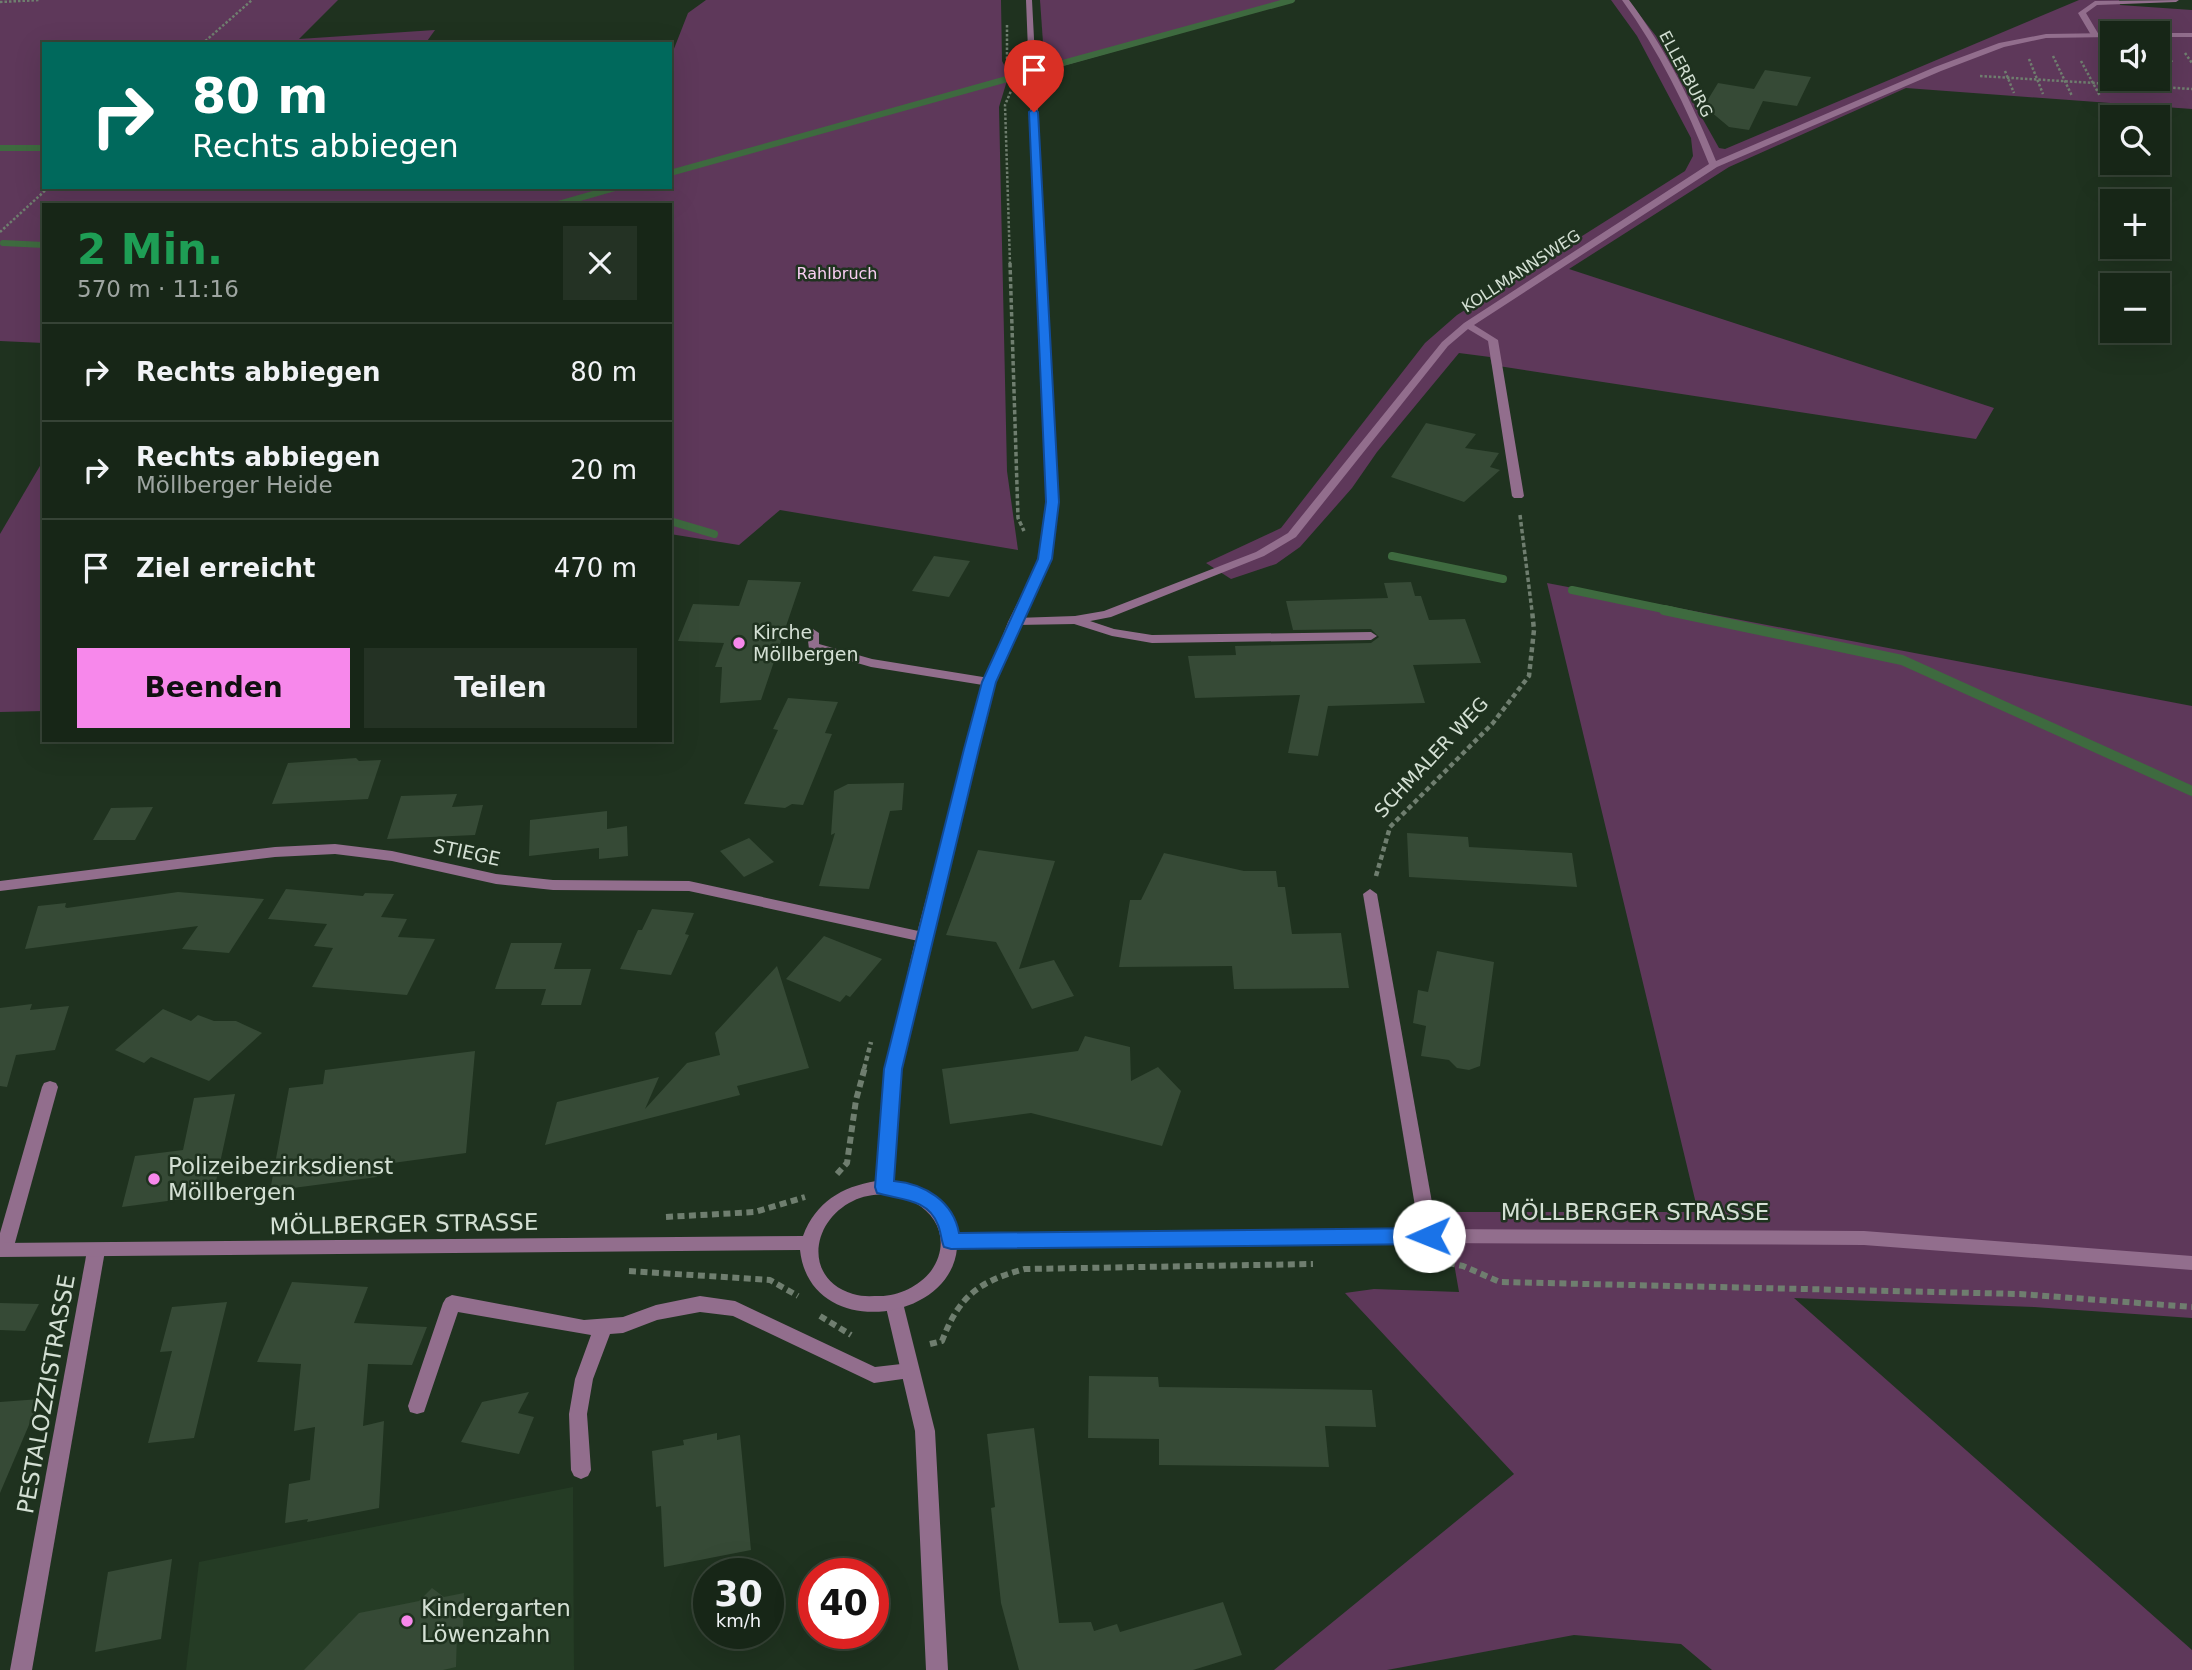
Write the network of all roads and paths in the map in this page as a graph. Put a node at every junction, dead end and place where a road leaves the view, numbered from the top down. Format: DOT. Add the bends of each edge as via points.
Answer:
graph roads {
  1 [pos="40,0"];
  2 [pos="252,0"];
  3 [pos="1029,0"];
  4 [pos="1625,0"];
  5 [pos="2176,0"];
  6 [pos="0,2"];
  7 [pos="1007,24"];
  8 [pos="2095,35"];
  9 [pos="2100,35"];
  10 [pos="2170,35"];
  11 [pos="2192,35"];
  12 [pos="204,42"];
  13 [pos="2025,51"];
  14 [pos="2053,56"];
  15 [pos="2081,61"];
  16 [pos="1938,69"];
  17 [pos="2005,71"];
  18 [pos="1017,73"];
  19 [pos="2007,77"];
  20 [pos="2037,79"];
  21 [pos="2065,81"];
  22 [pos="2094,83"];
  23 [pos="1012,88"];
  24 [pos="2192,89"];
  25 [pos="2014,93"];
  26 [pos="2043,94"];
  27 [pos="2072,96"];
  28 [pos="2100,96"];
  29 [pos="1714,165"];
  30 [pos="47,189"];
  31 [pos="0,232"];
  32 [pos="1467,325"];
  33 [pos="1518,496"];
  34 [pos="1028,539"];
  35 [pos="1075,621"];
  36 [pos="1014,622"];
  37 [pos="813,633"];
  38 [pos="1371,636"];
  39 [pos="989,682"];
  40 [pos="0,886"];
  41 [pos="1370,894"];
  42 [pos="923,937"];
  43 [pos="873,1034"];
  44 [pos="50,1087"];
  45 [pos="833,1178"];
  46 [pos="884,1187"];
  47 [pos="815,1192"];
  48 [pos="663,1217"];
  49 [pos="1429,1236"];
  50 [pos="951,1241"];
  51 [pos="808,1243"];
  52 [pos="2,1250"];
  53 [pos="96,1251"];
  54 [pos="1444,1263"];
  55 [pos="2192,1263"];
  56 [pos="1325,1264"];
  57 [pos="746,1278"];
  58 [pos="806,1303"];
  59 [pos="894,1303"];
  60 [pos="2192,1307"];
  61 [pos="812,1309"];
  62 [pos="603,1327"];
  63 [pos="857,1342"];
  64 [pos="905,1350"];
  65 [pos="910,1371"];
  66 [pos="417,1406"];
  67 [pos="581,1470"];
  68 [pos="21,1670"];
  69 [pos="937,1670"];
  1 -- 6 [label="path"];
  2 -- 12 [label="path"];
  3 -- 36 [label="street" via="1052,502 1045,559"];
  4 -- 29 [label="street, ELLERBURG" via="1661,53"];
  5 -- 8 [label="street" via="2087,6 2081,13"];
  7 -- 18 [label="path" via="1007,59"];
  8 -- 9 [label="street, KOLLMANNSWEG"];
  8 -- 16 [label="street, KOLLMANNSWEG" via="2020,39"];
  10 -- 11 [label="street"];
  13 -- 20 [label="path"];
  14 -- 21 [label="path"];
  15 -- 22 [label="path"];
  16 -- 19 [label="path"];
  16 -- 29 [label="street, KOLLMANNSWEG"];
  17 -- 19 [label="path"];
  19 -- 20 [label="path"];
  19 -- 25 [label="path"];
  20 -- 21 [label="path"];
  20 -- 26 [label="path"];
  21 -- 22 [label="path"];
  21 -- 27 [label="path"];
  22 -- 24 [label="path"];
  22 -- 28 [label="path"];
  23 -- 34 [label="path" via="1005,104 1018,518"];
  29 -- 32 [label="street, KOLLMANNSWEG"];
  30 -- 31 [label="path"];
  32 -- 33 [label="street" via="1493,340"];
  32 -- 35 [label="street, KOLLMANNSWEG" via="1445,344 1292,535 1260,554 1107,614"];
  33 -- 41 [label="path, SCHMALER WEG" via="1534,630 1529,676 1493,723 1390,827"];
  35 -- 36 [label="street, KOLLMANNSWEG"];
  35 -- 38 [label="street" via="1152,639"];
  36 -- 39 [label="street"];
  37 -- 39 [label="street" via="813,646 871,663"];
  39 -- 42 [label="street"];
  40 -- 42 [label="street, STIEGE" via="275,852 335,849 496,879 553,885 689,887"];
  41 -- 49 [label="street"];
  42 -- 46 [label="street" via="893,1069"];
  43 -- 45 [label="path" via="856,1100 847,1163"];
  44 -- 52 [label="street"];
  46 -- 50 [label="street" via="924,1197 948,1224"];
  46 -- 51 [label="street" via="843,1198 821,1218"];
  47 -- 48 [label="path" via="793,1203 755,1211"];
  49 -- 50 [label="street, MÖLLBERGER STRASSE"];
  49 -- 55 [label="street, MÖLLBERGER STRASSE" via="1864,1238"];
  50 -- 59 [label="street" via="947,1261 936,1279 917,1294"];
  51 -- 53 [label="street, MÖLLBERGER STRASSE"];
  51 -- 59 [label="street" via="808,1261 829,1292 859,1303"];
  52 -- 53 [label="street, MÖLLBERGER STRASSE"];
  53 -- 68 [label="street, PESTALOZZISTRASSE"];
  54 -- 60 [label="path" via="1463,1264 1500,1282 2020,1294"];
  56 -- 64 [label="path" via="1025,1269 999,1275 964,1298 952,1312 942,1341"];
  57 -- 58 [label="path" via="770,1280"];
  59 -- 64 [label="street"];
  61 -- 63 [label="path" via="848,1331"];
  62 -- 65 [label="street" via="700,1304 735,1309 874,1376"];
  62 -- 66 [label="street" via="584,1328 452,1303"];
  62 -- 67 [label="street" via="584,1379 578,1414"];
  64 -- 65 [label="street"];
  65 -- 69 [label="street" via="925,1431"];
}
